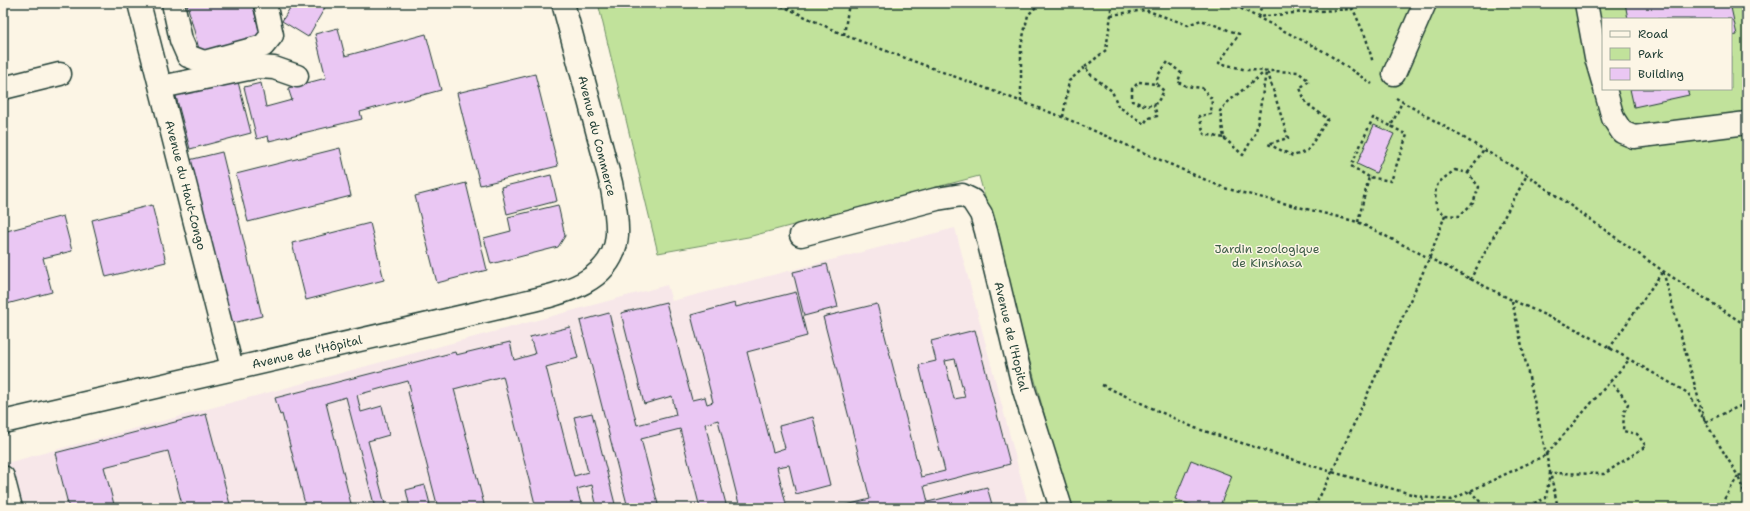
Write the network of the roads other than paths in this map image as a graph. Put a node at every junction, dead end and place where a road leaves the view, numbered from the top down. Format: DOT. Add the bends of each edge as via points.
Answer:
graph roads {
  1 [pos="139,3"];
  2 [pos="173,3"];
  3 [pos="265,3"];
  4 [pos="563,3"];
  5 [pos="1425,3"];
  6 [pos="1586,3"];
  7 [pos="60,74"];
  8 [pos="297,76"];
  9 [pos="1383,77"];
  10 [pos="1602,79"];
  11 [pos="160,87"];
  12 [pos="3,88"];
  13 [pos="1605,90"];
  14 [pos="1747,123"];
  15 [pos="801,235"];
  16 [pos="604,267"];
  17 [pos="232,368"];
  18 [pos="3,422"];
  19 [pos="3,477"];
  20 [pos="11,508"];
  21 [pos="1061,508"];
  1 -- 11 [label="street, Avenue du Haut-Congo"];
  2 -- 3 [label="street" via="181,40 188,56 204,62 263,46 272,35"];
  4 -- 16 [label="street, Avenue du Commerce" via="611,183 616,212 617,235 613,253"];
  5 -- 9 [label="street"];
  6 -- 10 [label="street"];
  7 -- 12 [label="street"];
  8 -- 11 [label="street" via="274,68 258,67"];
  11 -- 17 [label="street, Avenue du Haut-Congo"];
  13 -- 14 [label="street" via="1613,118 1622,132 1634,137"];
  15 -- 21 [label="street, Avenue de l'Hopital" via="937,199 962,195 972,200 981,214 1024,390"];
  16 -- 17 [label="street, Avenue de l’Hôpital" via="592,278 562,292"];
  17 -- 18 [label="street, Avenue de l’Hôpital"];
  19 -- 20 [label="street"];
}
